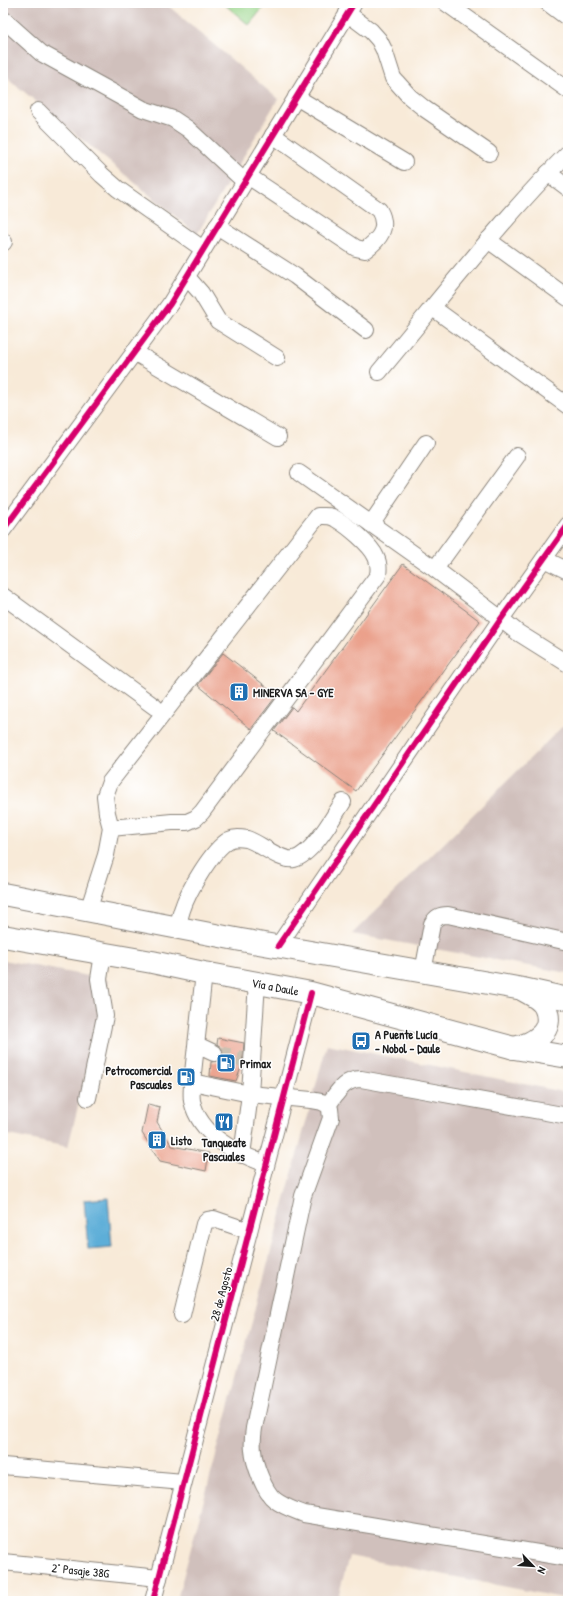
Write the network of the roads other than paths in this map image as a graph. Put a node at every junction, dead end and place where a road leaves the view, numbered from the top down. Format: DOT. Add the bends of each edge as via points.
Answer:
graph roads {
  1 [pos="446,3"];
  2 [pos="548,3"];
  3 [pos="350,8"];
  4 [pos="568,18"];
  5 [pos="3,19"];
  6 [pos="568,90"];
  7 [pos="296,97"];
  8 [pos="38,111"];
  9 [pos="273,135"];
  10 [pos="489,153"];
  11 [pos="568,153"];
  12 [pos="404,162"];
  13 [pos="548,173"];
  14 [pos="246,179"];
  15 [pos="568,188"];
  16 [pos="217,226"];
  17 [pos="488,240"];
  18 [pos="203,249"];
  19 [pos="187,277"];
  20 [pos="568,298"];
  21 [pos="433,308"];
  22 [pos="366,330"];
  23 [pos="134,352"];
  24 [pos="277,358"];
  25 [pos="379,372"];
  26 [pos="568,406"];
  27 [pos="278,437"];
  28 [pos="426,443"];
  29 [pos="517,456"];
  30 [pos="298,473"];
  31 [pos="371,524"];
  32 [pos="568,525"];
  33 [pos="3,530"];
  34 [pos="544,559"];
  35 [pos="435,569"];
  36 [pos="568,571"];
  37 [pos="3,596"];
  38 [pos="501,619"];
  39 [pos="568,664"];
  40 [pos="155,707"];
  41 [pos="344,802"];
  42 [pos="111,828"];
  43 [pos="3,894"];
  44 [pos="88,910"];
  45 [pos="178,928"];
  46 [pos="3,936"];
  47 [pos="568,942"];
  48 [pos="278,946"];
  49 [pos="103,954"];
  50 [pos="423,972"];
  51 [pos="204,973"];
  52 [pos="257,982"];
  53 [pos="523,989"];
  54 [pos="311,993"];
  55 [pos="568,999"];
  56 [pos="197,1044"];
  57 [pos="514,1048"];
  58 [pos="214,1053"];
  59 [pos="568,1057"];
  60 [pos="192,1082"];
  61 [pos="250,1094"];
  62 [pos="88,1098"];
  63 [pos="285,1098"];
  64 [pos="328,1105"];
  65 [pos="568,1116"];
  66 [pos="242,1155"];
  67 [pos="266,1164"];
  68 [pos="249,1231"];
  69 [pos="182,1315"];
  70 [pos="3,1466"];
  71 [pos="183,1482"];
  72 [pos="568,1558"];
  73 [pos="3,1562"];
  74 [pos="159,1578"];
  75 [pos="153,1601"];
  1 -- 6 [label="street"];
  2 -- 4 [label="street"];
  3 -- 7 [label="street"];
  3 -- 10 [label="street" via="379,40 393,78 410,97"];
  5 -- 14 [label="street" via="41,53 143,109 180,123"];
  7 -- 9 [label="street"];
  7 -- 12 [label="street"];
  8 -- 18 [label="street" via="118,189"];
  9 -- 14 [label="street"];
  9 -- 14 [label="street" via="379,210 384,223 382,232 365,250 356,248"];
  11 -- 13 [label="street"];
  13 -- 15 [label="street"];
  13 -- 17 [label="street"];
  14 -- 16 [label="street"];
  16 -- 18 [label="street"];
  16 -- 22 [label="street" via="295,276"];
  17 -- 20 [label="street"];
  17 -- 21 [label="street"];
  18 -- 19 [label="street"];
  19 -- 23 [label="street"];
  19 -- 24 [label="street" via="201,293 218,321"];
  21 -- 25 [label="street"];
  21 -- 26 [label="street"];
  23 -- 27 [label="street"];
  23 -- 33 [label="street"];
  28 -- 31 [label="street"];
  29 -- 35 [label="street"];
  30 -- 31 [label="street"];
  31 -- 35 [label="street"];
  32 -- 34 [label="street"];
  34 -- 36 [label="street"];
  34 -- 38 [label="street"];
  35 -- 38 [label="street"];
  37 -- 40 [label="street"];
  38 -- 39 [label="street"];
  38 -- 48 [label="street"];
  41 -- 45 [label="street" via="310,849 294,859 284,858 248,839 237,838 229,841 201,872 182,909"];
  42 -- 42 [label="street" via="106,813 105,796 110,782 318,516 336,518 366,542 376,557 378,575 202,812 187,822"];
  42 -- 44 [label="street" via="106,855"];
  43 -- 44 [label="highway"];
  44 -- 45 [label="highway"];
  45 -- 48 [label="highway"];
  46 -- 49 [label="highway, Vía a Daule"];
  47 -- 50 [label="street" via="442,915 432,924"];
  48 -- 50 [label="highway"];
  49 -- 51 [label="highway, Vía a Daule"];
  49 -- 62 [label="street" via="99,979 105,1016"];
  50 -- 53 [label="highway"];
  51 -- 52 [label="highway, Vía a Daule"];
  51 -- 56 [label="street"];
  52 -- 54 [label="highway, Vía a Daule"];
  52 -- 61 [label="street" via="247,1059"];
  53 -- 55 [label="highway"];
  53 -- 57 [label="highway" via="545,1006 546,1028 535,1041"];
  54 -- 57 [label="highway, Vía a Daule"];
  54 -- 63 [label="street, 28 de Agosto"];
  56 -- 58 [label="street"];
  56 -- 60 [label="street"];
  57 -- 59 [label="highway, Vía a Daule"];
  60 -- 61 [label="street"];
  60 -- 66 [label="street" via="192,1101 200,1119 214,1137"];
  61 -- 63 [label="street"];
  61 -- 66 [label="street"];
  63 -- 64 [label="street" via="311,1100"];
  63 -- 67 [label="street, 28 de Agosto"];
  64 -- 65 [label="street" via="349,1081 361,1079"];
  64 -- 72 [label="street" via="330,1118 303,1196 254,1428 254,1460 266,1488 274,1500 304,1514"];
  66 -- 67 [label="street"];
  67 -- 68 [label="street, 28 de Agosto"];
  68 -- 69 [label="street" via="214,1219 204,1224"];
  68 -- 71 [label="street, 28 de Agosto"];
  70 -- 71 [label="street"];
  71 -- 74 [label="street, 28 de Agosto"];
  73 -- 74 [label="street, 2° Pasaje 38G"];
  74 -- 75 [label="street, 28 de Agosto"];
}
